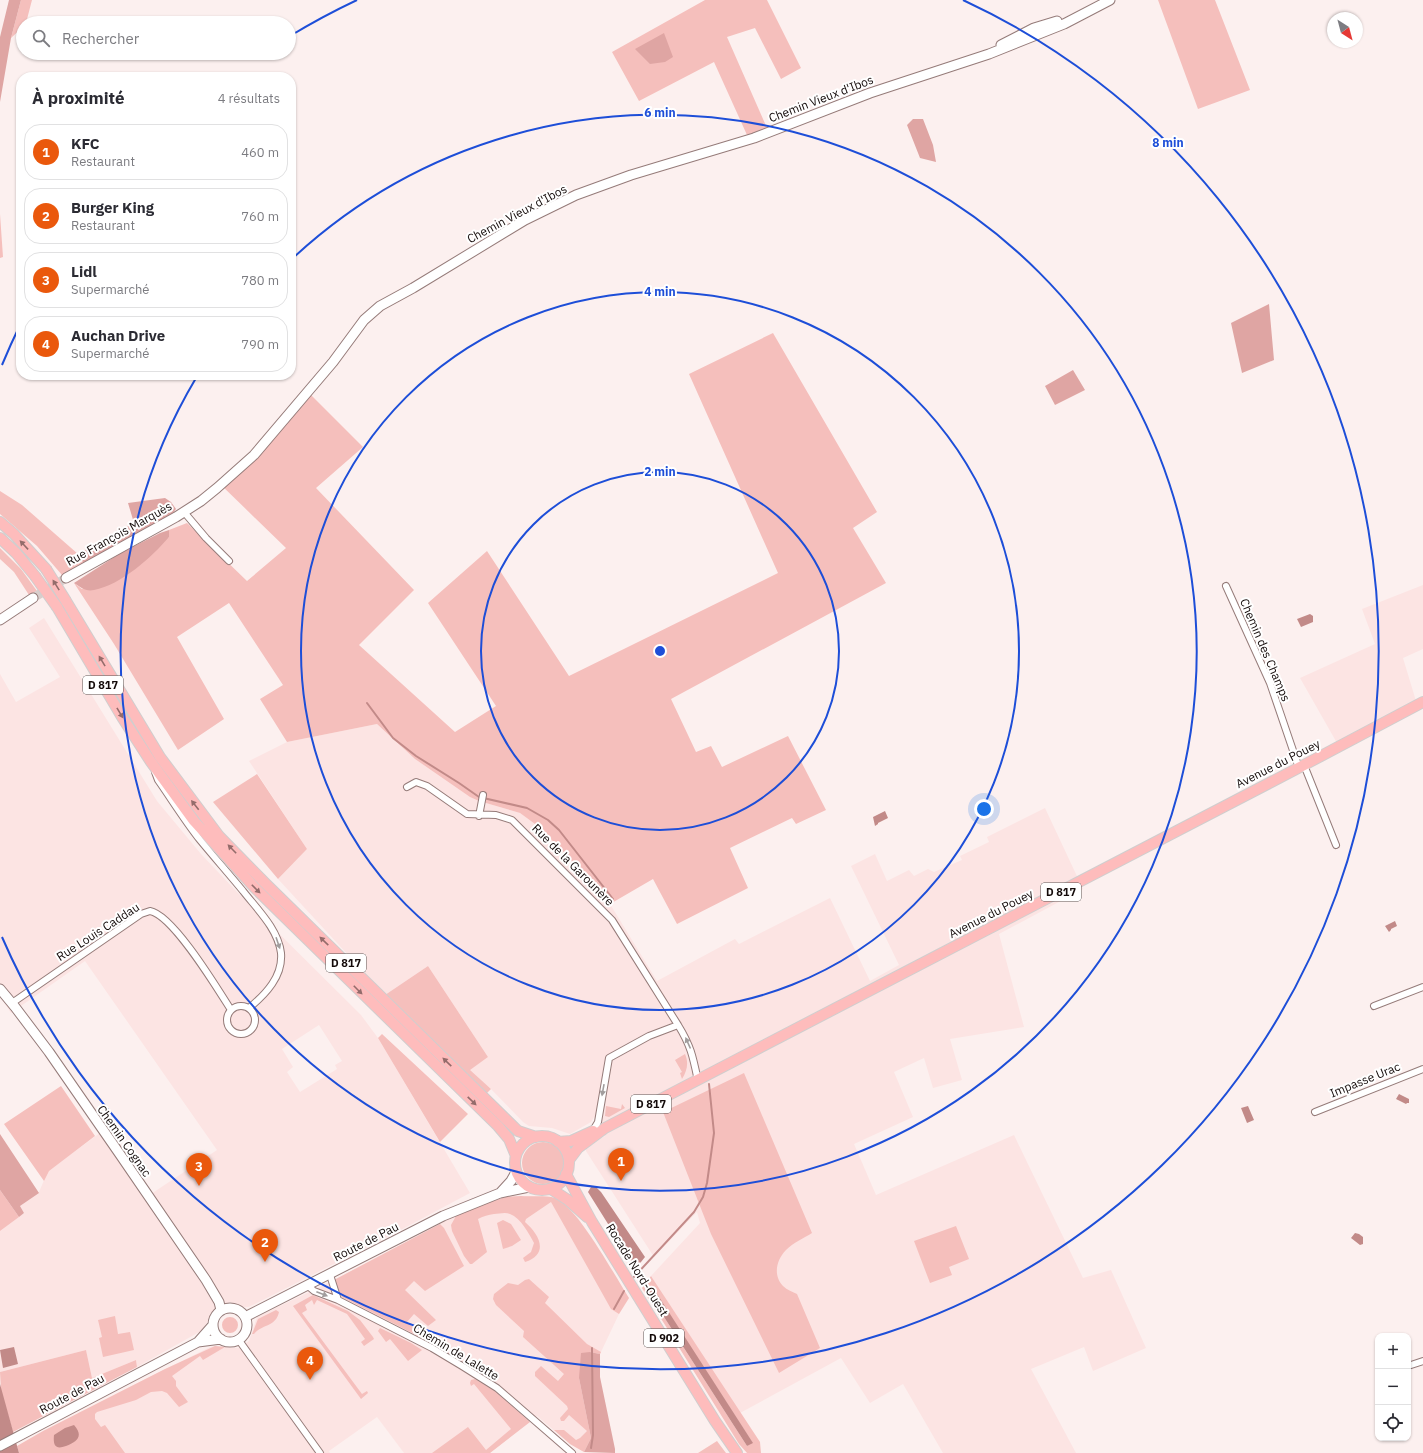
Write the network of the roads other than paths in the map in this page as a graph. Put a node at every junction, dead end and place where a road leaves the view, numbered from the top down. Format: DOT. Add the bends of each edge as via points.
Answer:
graph roads {
  1 [pos="1110,0"];
  2 [pos="184,512"];
  3 [pos="0,522"];
  4 [pos="0,538"];
  5 [pos="229,561"];
  6 [pos="66,578"];
  7 [pos="1226,586"];
  8 [pos="33,598"];
  9 [pos="0,620"];
  10 [pos="1423,702"];
  11 [pos="151,762"];
  12 [pos="1302,767"];
  13 [pos="407,786"];
  14 [pos="482,798"];
  15 [pos="479,816"];
  16 [pos="1336,845"];
  17 [pos="1423,987"];
  18 [pos="0,989"];
  19 [pos="12,1003"];
  20 [pos="1374,1006"];
  21 [pos="249,1008"];
  22 [pos="231,1010"];
  23 [pos="678,1025"];
  24 [pos="1423,1068"];
  25 [pos="698,1080"];
  26 [pos="1315,1112"];
  27 [pos="605,1128"];
  28 [pos="592,1132"];
  29 [pos="536,1137"];
  30 [pos="558,1142"];
  31 [pos="516,1156"];
  32 [pos="569,1160"];
  33 [pos="516,1172"];
  34 [pos="566,1174"];
  35 [pos="529,1187"];
  36 [pos="551,1189"];
  37 [pos="500,1193"];
  38 [pos="592,1222"];
  39 [pos="330,1275"];
  40 [pos="308,1286"];
  41 [pos="338,1300"];
  42 [pos="221,1310"];
  43 [pos="245,1317"];
  44 [pos="213,1325"];
  45 [pos="221,1339"];
  46 [pos="238,1339"];
  47 [pos="198,1342"];
  48 [pos="1423,1361"];
  49 [pos="1411,1365"];
  50 [pos="0,1446"];
  51 [pos="320,1453"];
  52 [pos="572,1453"];
  53 [pos="737,1453"];
  1 -- 2 [label="street, Chemin Vieux d'Ibos" via="1064,24 989,54 870,92 754,138 576,195 525,220 380,306 364,320 333,362 254,455 217,488"];
  2 -- 5 [label="street"];
  2 -- 6 [label="street, Rue François Marquès"];
  29 -- 3 [label="main road, D 817, one-way, bridge" via="518,1131 219,836 160,757 46,569"];
  4 -- 11 [label="main road, D 817, one-way, bridge" via="16,553 57,607"];
  7 -- 12 [label="street, Chemin des Champs" via="1270,683"];
  8 -- 9 [label="street"];
  10 -- 12 [label="main road, Avenue du Pouey / D 817"];
  11 -- 21 [label="street, one-way" via="158,780 187,822 258,910 278,939 281,959 276,979"];
  11 -- 31 [label="main road, D 817, one-way" via="194,821 224,855 498,1126 509,1138"];
  12 -- 16 [label="street, Chemin des Champs"];
  12 -- 25 [label="main road, Avenue du Pouey / D 817"];
  13 -- 15 [label="street, Rue de la Garounère" via="416,782 427,786 467,814"];
  14 -- 15 [label="street"];
  15 -- 23 [label="street, Rue de la Garounère" via="496,816 512,820 612,920"];
  17 -- 20 [label="street"];
  18 -- 19 [label="street, Chemin Cognac"];
  19 -- 22 [label="street, Rue Louis Caddau" via="141,914 150,911 160,916 181,937"];
  19 -- 42 [label="street, Chemin Cognac" via="206,1280"];
  21 -- 22 [label="street" via="240,1006"];
  21 -- 22 [label="street" via="255,1016 255,1021 252,1030 244,1034 234,1033 228,1027 226,1018"];
  25 -- 23 [label="street, Rue de la Garounère, one-way" via="694,1057"];
  23 -- 28 [label="street, one-way" via="649,1036 609,1058 598,1122"];
  24 -- 26 [label="street, Impasse Urac"];
  25 -- 27 [label="main road, D 817"];
  27 -- 28 [label="main road, D 817"];
  27 -- 32 [label="main road, D 817" via="578,1148"];
  28 -- 30 [label="main road, D 817" via="571,1141"];
  29 -- 30 [label="main road" via="544,1136"];
  29 -- 31 [label="main road" via="523,1143"];
  30 -- 32 [label="main road"];
  31 -- 33 [label="main road"];
  32 -- 34 [label="main road"];
  33 -- 35 [label="main road"];
  33 -- 37 [label="street, Route de Pau"];
  34 -- 36 [label="main road"];
  34 -- 38 [label="main road, Rocade Nord-Ouest / D 902"];
  35 -- 36 [label="main road, Route de Pau" via="536,1190"];
  35 -- 37 [label="street, Route de Pau"];
  36 -- 38 [label="main road, Rocade Nord-Ouest / D 902" via="568,1200"];
  37 -- 39 [label="street, Route de Pau" via="440,1217"];
  38 -- 53 [label="main road, Rocade Nord-Ouest / D 902"];
  39 -- 40 [label="street, Route de Pau"];
  39 -- 41 [label="street"];
  40 -- 41 [label="street, Chemin de Lalette, one-way"];
  40 -- 43 [label="street, Route de Pau"];
  41 -- 52 [label="street, Chemin de Lalette" via="432,1348 497,1388"];
  42 -- 43 [label="street" via="237,1309"];
  42 -- 44 [label="street, Route de Pau"];
  43 -- 46 [label="street" via="245,1332"];
  44 -- 45 [label="street"];
  44 -- 47 [label="street, Route de Pau"];
  45 -- 46 [label="street, Route de Pau"];
  45 -- 47 [label="street, Route de Pau"];
  46 -- 51 [label="street"];
  47 -- 50 [label="street, Route de Pau"];
  48 -- 49 [label="street"];
}
